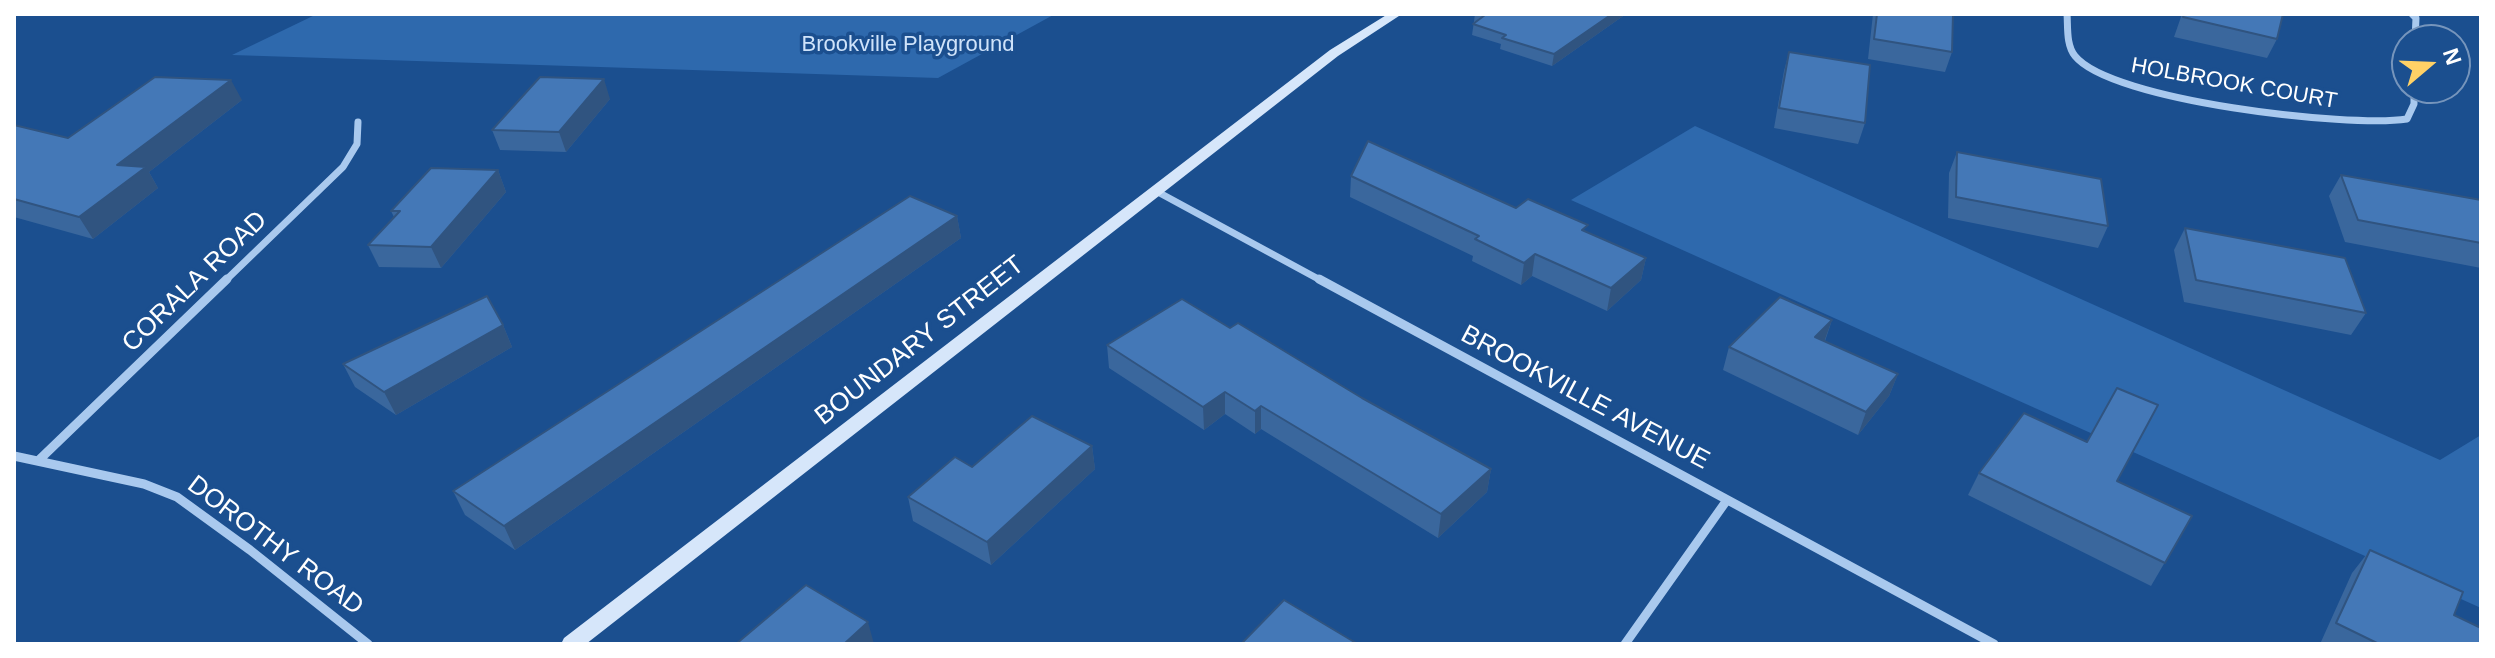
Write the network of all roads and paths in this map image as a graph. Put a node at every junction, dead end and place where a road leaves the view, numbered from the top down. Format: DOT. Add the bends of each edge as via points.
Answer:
graph roads {
  1 [pos="1396,14"];
  2 [pos="2067,14"];
  3 [pos="2414,104"];
  4 [pos="358,122"];
  5 [pos="1156,191"];
  6 [pos="14,456"];
  7 [pos="39,460"];
  8 [pos="1727,500"];
  9 [pos="368,644"];
  10 [pos="571,644"];
  11 [pos="1625,644"];
  12 [pos="1994,644"];
  1 -- 5 [label="main road, BOUNDARY STREET" via="1334,53"];
  2 -- 3 [label="street, HOLBROOK COURT" via="2076,58 2123,84 2364,123 2407,119"];
  4 -- 7 [label="street, CORALA ROAD" via="357,144 343,167"];
  5 -- 8 [label="street, BROOKVILLE AVENUE"];
  5 -- 10 [label="main road, BOUNDARY STREET"];
  6 -- 7 [label="street, DOROTHY ROAD"];
  7 -- 9 [label="street, DOROTHY ROAD" via="144,484 177,497"];
  8 -- 11 [label="street"];
  8 -- 12 [label="street, BROOKVILLE AVENUE"];
}
